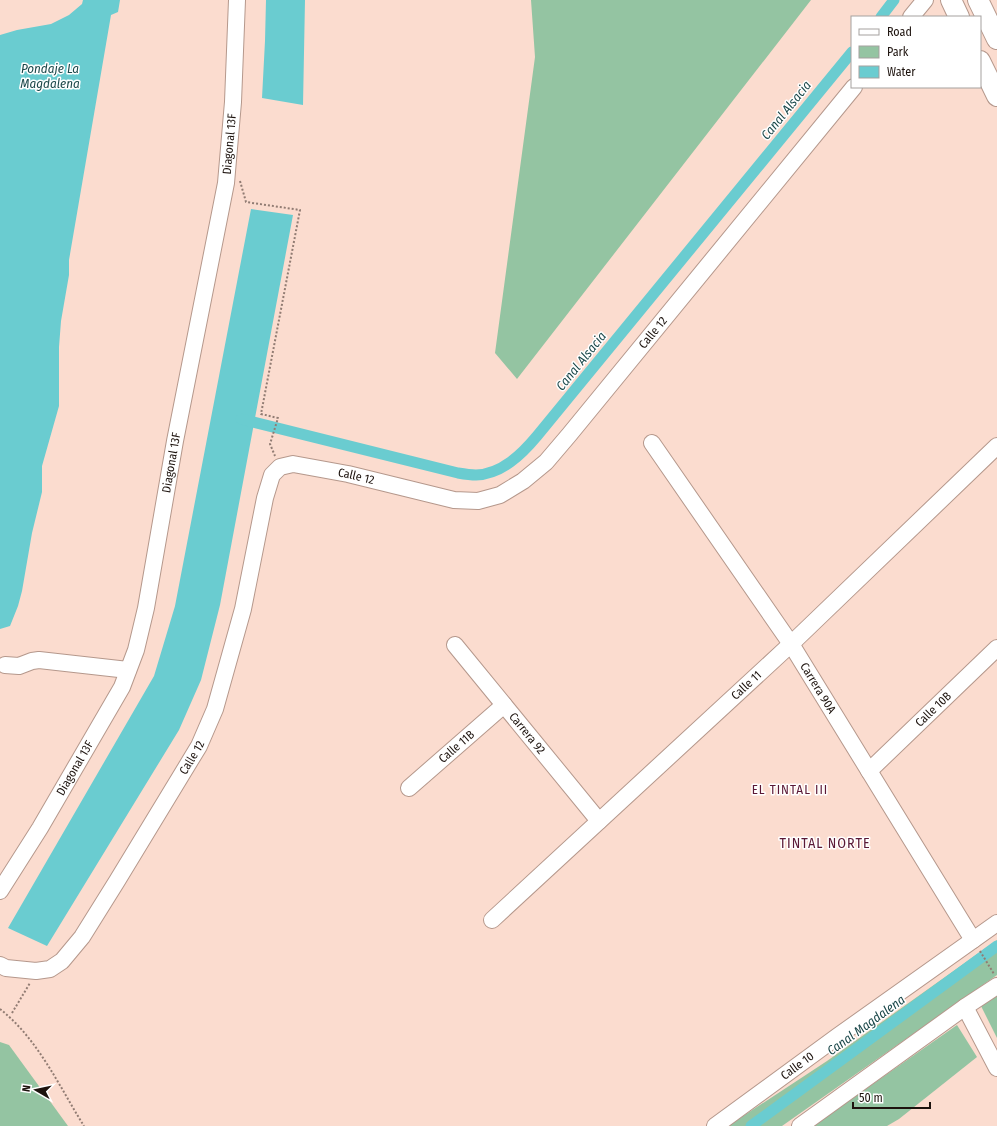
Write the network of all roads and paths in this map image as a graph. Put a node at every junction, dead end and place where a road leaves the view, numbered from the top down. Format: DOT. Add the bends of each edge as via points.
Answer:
graph roads {
  1 [pos="237,0"];
  2 [pos="925,0"];
  3 [pos="951,0"];
  4 [pos="978,0"];
  5 [pos="912,16"];
  6 [pos="959,16"];
  7 [pos="997,39"];
  8 [pos="981,63"];
  9 [pos="853,88"];
  10 [pos="997,96"];
  11 [pos="240,180"];
  12 [pos="652,443"];
  13 [pos="270,444"];
  14 [pos="997,446"];
  15 [pos="791,644"];
  16 [pos="455,645"];
  17 [pos="997,648"];
  18 [pos="5,665"];
  19 [pos="128,670"];
  20 [pos="504,705"];
  21 [pos="869,771"];
  22 [pos="409,788"];
  23 [pos="599,822"];
  24 [pos="0,891"];
  25 [pos="492,920"];
  26 [pos="997,923"];
  27 [pos="977,946"];
  28 [pos="0,965"];
  29 [pos="36,971"];
  30 [pos="997,979"];
  31 [pos="997,986"];
  32 [pos="965,1007"];
  33 [pos="0,1009"];
  34 [pos="12,1013"];
  35 [pos="997,1068"];
  36 [pos="84,1126"];
  37 [pos="715,1126"];
  38 [pos="800,1126"];
  1 -- 19 [label="street, Diagonal 13F" via="233,102 226,183 146,608 136,650"];
  2 -- 5 [label="street"];
  3 -- 6 [label="main road"];
  4 -- 7 [label="main road"];
  8 -- 10 [label="main road"];
  9 -- 29 [label="street, Calle 12" via="569,435 546,462 523,481 500,495 478,501 454,500 348,474 293,464 280,468 272,475 243,609 215,709 199,746 82,937 62,960 50,968"];
  11 -- 13 [label="path" via="246,202 300,210 261,414 278,418"];
  12 -- 15 [label="street, Carrera 90A"];
  14 -- 15 [label="street, Calle 11"];
  15 -- 21 [label="street, Carrera 90A"];
  15 -- 23 [label="street, Calle 11"];
  16 -- 20 [label="street, Carrera 92"];
  17 -- 21 [label="street, Calle 10B"];
  18 -- 19 [label="street" via="19,666 39,660"];
  19 -- 24 [label="street, Diagonal 13F" via="122,687"];
  20 -- 22 [label="street, Calle 11B"];
  20 -- 23 [label="street, Carrera 92"];
  21 -- 27 [label="street, Carrera 90A"];
  23 -- 25 [label="street, Calle 11"];
  26 -- 27 [label="street, Calle 10"];
  27 -- 30 [label="path"];
  27 -- 37 [label="street, Calle 10" via="843,1032"];
  28 -- 29 [label="street, Calle 12"];
  29 -- 34 [label="path"];
  31 -- 32 [label="street"];
  32 -- 35 [label="street"];
  32 -- 38 [label="street"];
  33 -- 36 [label="path" via="14,1020 38,1050"];
}
